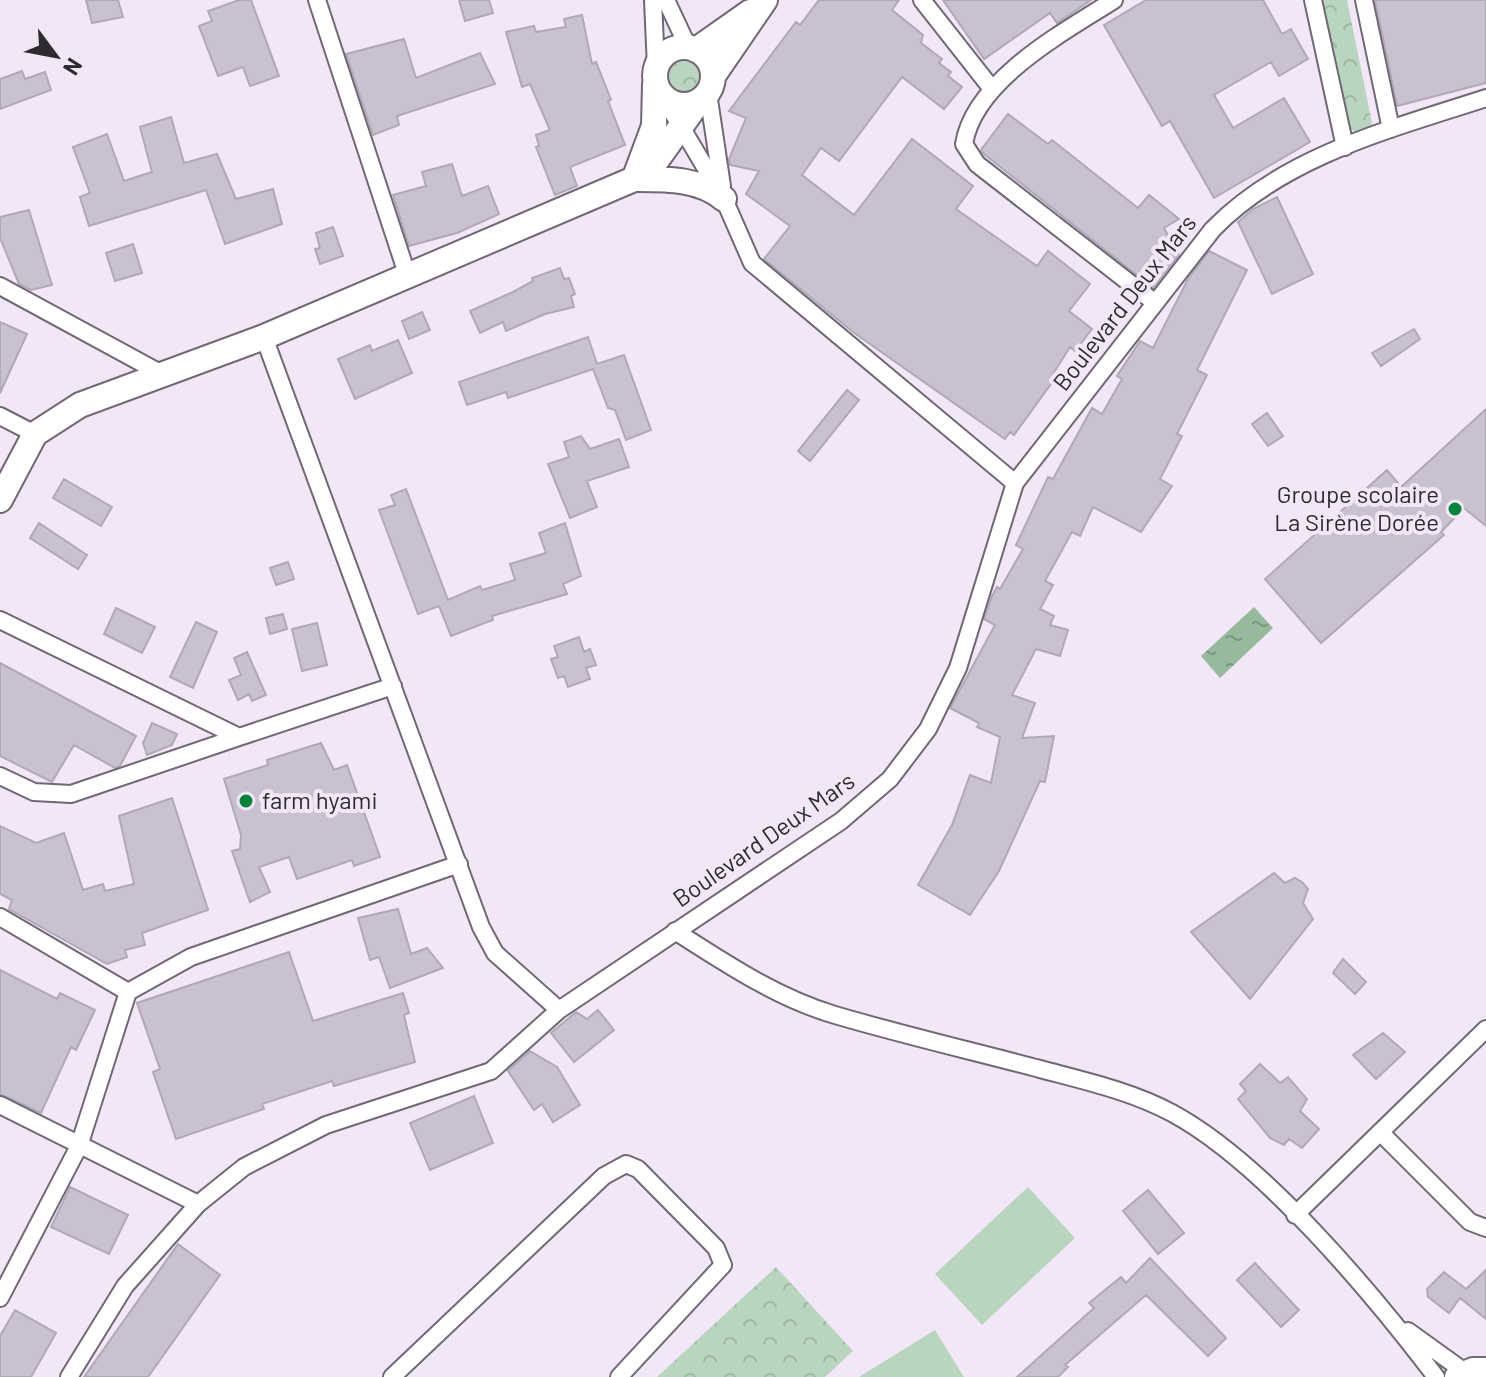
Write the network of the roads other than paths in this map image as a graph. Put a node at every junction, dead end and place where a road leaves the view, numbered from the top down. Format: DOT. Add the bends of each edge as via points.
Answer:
graph roads {
  1 [pos="317,0"];
  2 [pos="653,0"];
  3 [pos="666,0"];
  4 [pos="922,0"];
  5 [pos="1114,0"];
  6 [pos="1313,0"];
  7 [pos="1364,0"];
  8 [pos="764,2"];
  9 [pos="692,48"];
  10 [pos="658,83"];
  11 [pos="992,89"];
  12 [pos="707,90"];
  13 [pos="1486,98"];
  14 [pos="682,128"];
  15 [pos="1391,129"];
  16 [pos="1345,147"];
  17 [pos="634,179"];
  18 [pos="724,199"];
  19 [pos="408,277"];
  20 [pos="0,286"];
  21 [pos="1154,302"];
  22 [pos="264,337"];
  23 [pos="162,374"];
  24 [pos="0,416"];
  25 [pos="35,434"];
  26 [pos="1015,483"];
  27 [pos="0,500"];
  28 [pos="0,620"];
  29 [pos="393,686"];
  30 [pos="239,737"];
  31 [pos="1,780"];
  32 [pos="459,864"];
  33 [pos="0,917"];
  34 [pos="675,931"];
  35 [pos="128,992"];
  36 [pos="559,1010"];
  37 [pos="1486,1029"];
  38 [pos="0,1105"];
  39 [pos="1380,1132"];
  40 [pos="79,1146"];
  41 [pos="198,1204"];
  42 [pos="1295,1215"];
  43 [pos="1486,1228"];
  44 [pos="0,1298"];
  45 [pos="1394,1321"];
  46 [pos="1469,1373"];
  47 [pos="69,1377"];
  48 [pos="392,1377"];
  49 [pos="619,1377"];
  50 [pos="1436,1377"];
  1 -- 19 [label="street"];
  2 -- 10 [label="street"];
  3 -- 9 [label="street"];
  4 -- 11 [label="street"];
  5 -- 11 [label="street" via="1047,43"];
  6 -- 16 [label="street"];
  7 -- 15 [label="street"];
  8 -- 9 [label="street"];
  8 -- 12 [label="street"];
  9 -- 10 [label="street" via="672,49"];
  9 -- 12 [label="street" via="709,60"];
  10 -- 12 [label="street" via="678,105"];
  10 -- 14 [label="street"];
  10 -- 17 [label="street" via="654,126"];
  11 -- 21 [label="street" via="966,132 968,154"];
  12 -- 14 [label="street"];
  12 -- 18 [label="street"];
  13 -- 15 [label="street, Boulevard Deux Mars"];
  14 -- 17 [label="street" via="654,164"];
  14 -- 18 [label="street"];
  15 -- 16 [label="street, Boulevard Deux Mars"];
  16 -- 21 [label="street, Boulevard Deux Mars" via="1266,183 1237,204"];
  17 -- 18 [label="street" via="706,186"];
  17 -- 19 [label="street"];
  18 -- 26 [label="street" via="744,249 767,279"];
  19 -- 22 [label="street"];
  20 -- 23 [label="street"];
  21 -- 26 [label="street, Boulevard Deux Mars"];
  22 -- 23 [label="street"];
  22 -- 29 [label="street"];
  23 -- 25 [label="street" via="80,405"];
  24 -- 25 [label="street"];
  25 -- 27 [label="street"];
  26 -- 34 [label="street, Boulevard Deux Mars" via="958,668 928,729 899,767 841,821"];
  28 -- 30 [label="street"];
  29 -- 30 [label="street"];
  29 -- 32 [label="street"];
  30 -- 31 [label="street" via="71,794 34,792"];
  32 -- 35 [label="street" via="191,957"];
  32 -- 36 [label="street" via="495,953"];
  33 -- 35 [label="street"];
  34 -- 36 [label="street, Boulevard Deux Mars"];
  34 -- 42 [label="street" via="764,985 832,1015 1110,1087 1171,1112 1222,1146"];
  35 -- 40 [label="street"];
  36 -- 41 [label="street, Boulevard Deux Mars" via="491,1071 303,1136 244,1167"];
  37 -- 39 [label="street"];
  38 -- 40 [label="street"];
  39 -- 42 [label="street"];
  39 -- 43 [label="street" via="1470,1222"];
  40 -- 41 [label="street"];
  40 -- 44 [label="street"];
  41 -- 47 [label="street, Boulevard Deux Mars" via="125,1286"];
  42 -- 45 [label="street"];
  45 -- 46 [label="street"];
  45 -- 50 [label="street"];
  48 -- 49 [label="street" via="604,1176 626,1164 638,1169 716,1248 723,1265"];
}
